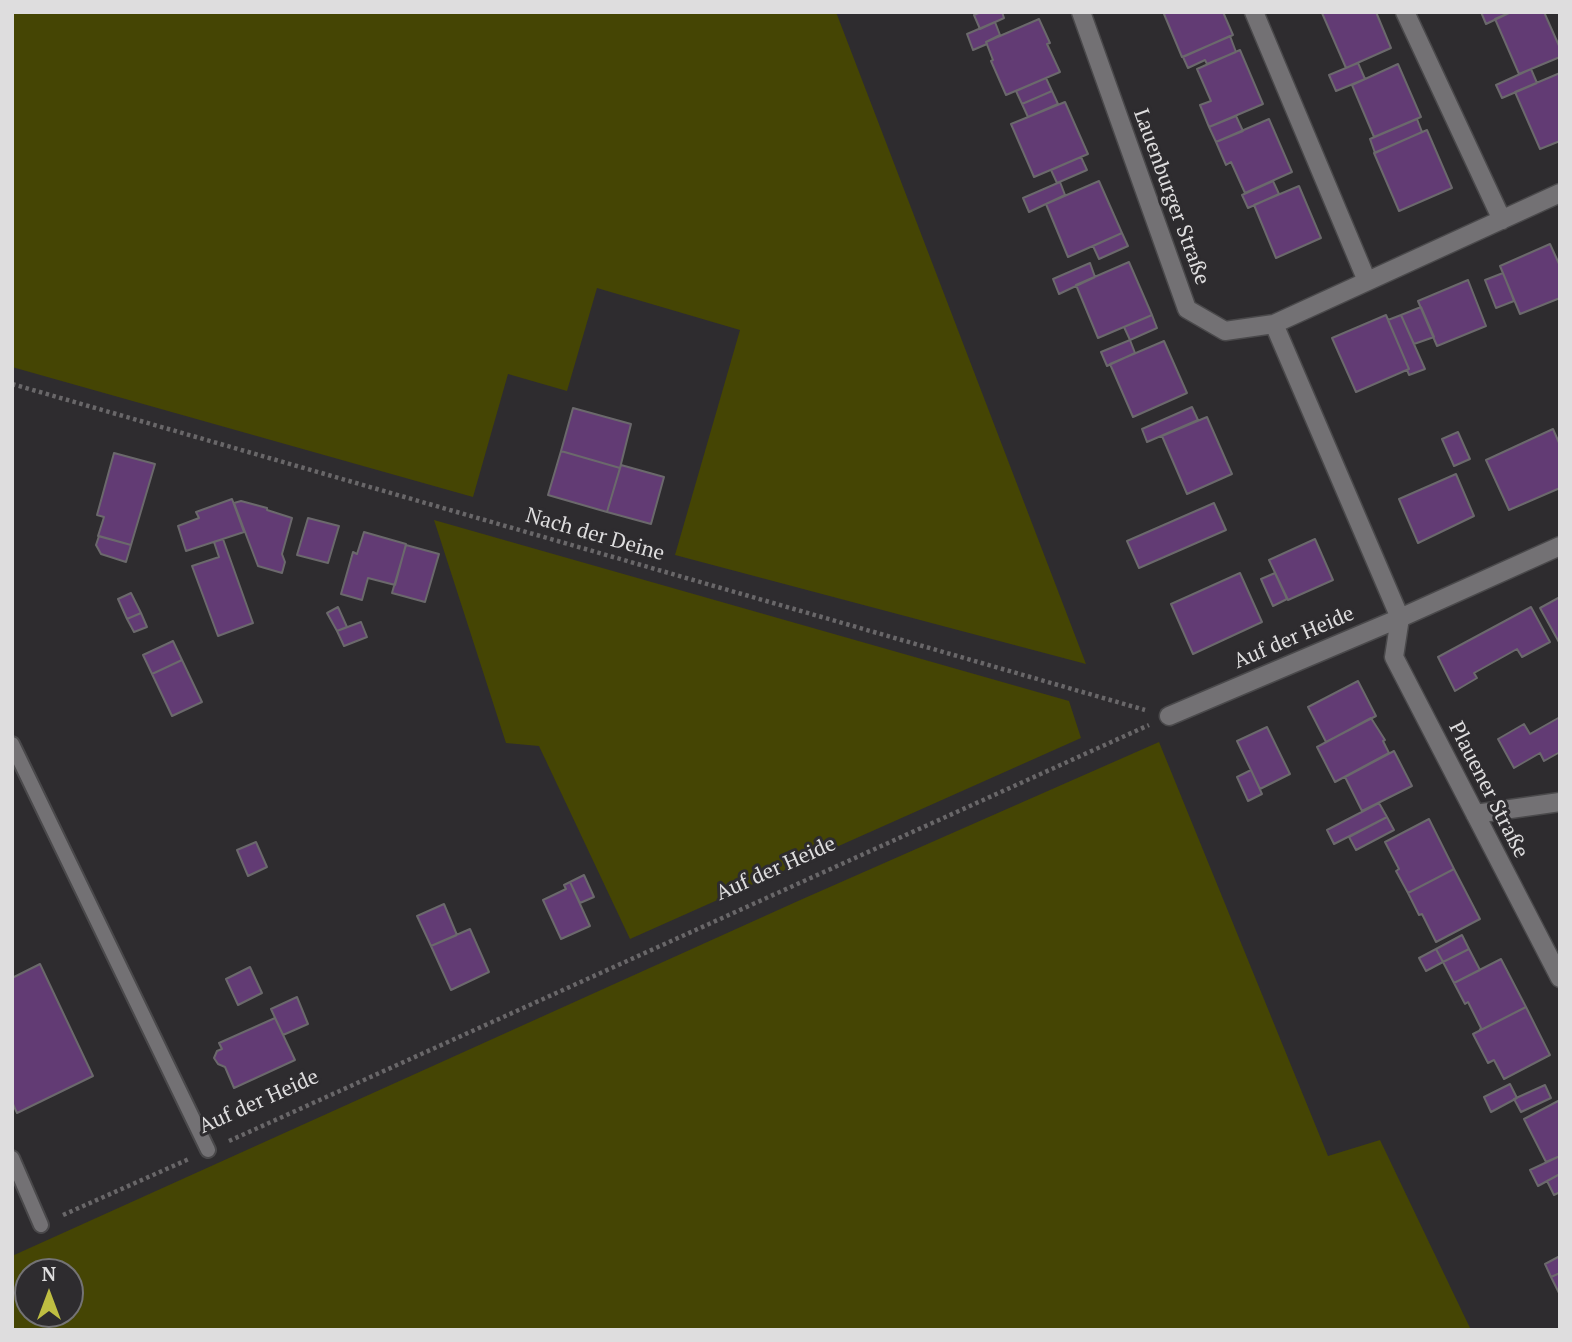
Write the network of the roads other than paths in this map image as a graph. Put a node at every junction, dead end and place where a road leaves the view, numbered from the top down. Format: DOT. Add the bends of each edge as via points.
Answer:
graph roads {
  1 [pos="1081,12"];
  2 [pos="1254,12"];
  3 [pos="1405,12"];
  4 [pos="1560,193"];
  5 [pos="1502,220"];
  6 [pos="1367,281"];
  7 [pos="1274,324"];
  8 [pos="1560,546"];
  9 [pos="1400,618"];
  10 [pos="1169,716"];
  11 [pos="12,744"];
  12 [pos="1560,802"];
  13 [pos="1475,814"];
  14 [pos="1560,978"];
  15 [pos="208,1150"];
  16 [pos="12,1158"];
  17 [pos="41,1225"];
  1 -- 7 [label="street, Lauenburger Straße" via="1187,309 1224,331"];
  2 -- 6 [label="street"];
  3 -- 5 [label="street"];
  4 -- 5 [label="street, Lauenburger Straße"];
  5 -- 6 [label="street, Lauenburger Straße"];
  6 -- 7 [label="street, Lauenburger Straße"];
  7 -- 9 [label="street"];
  8 -- 9 [label="street, Auf der Heide"];
  9 -- 10 [label="street, Auf der Heide"];
  9 -- 13 [label="street, Plauener Straße" via="1394,657"];
  11 -- 15 [label="lane"];
  12 -- 13 [label="street"];
  13 -- 14 [label="street, Plauener Straße"];
  16 -- 17 [label="lane"];
}
